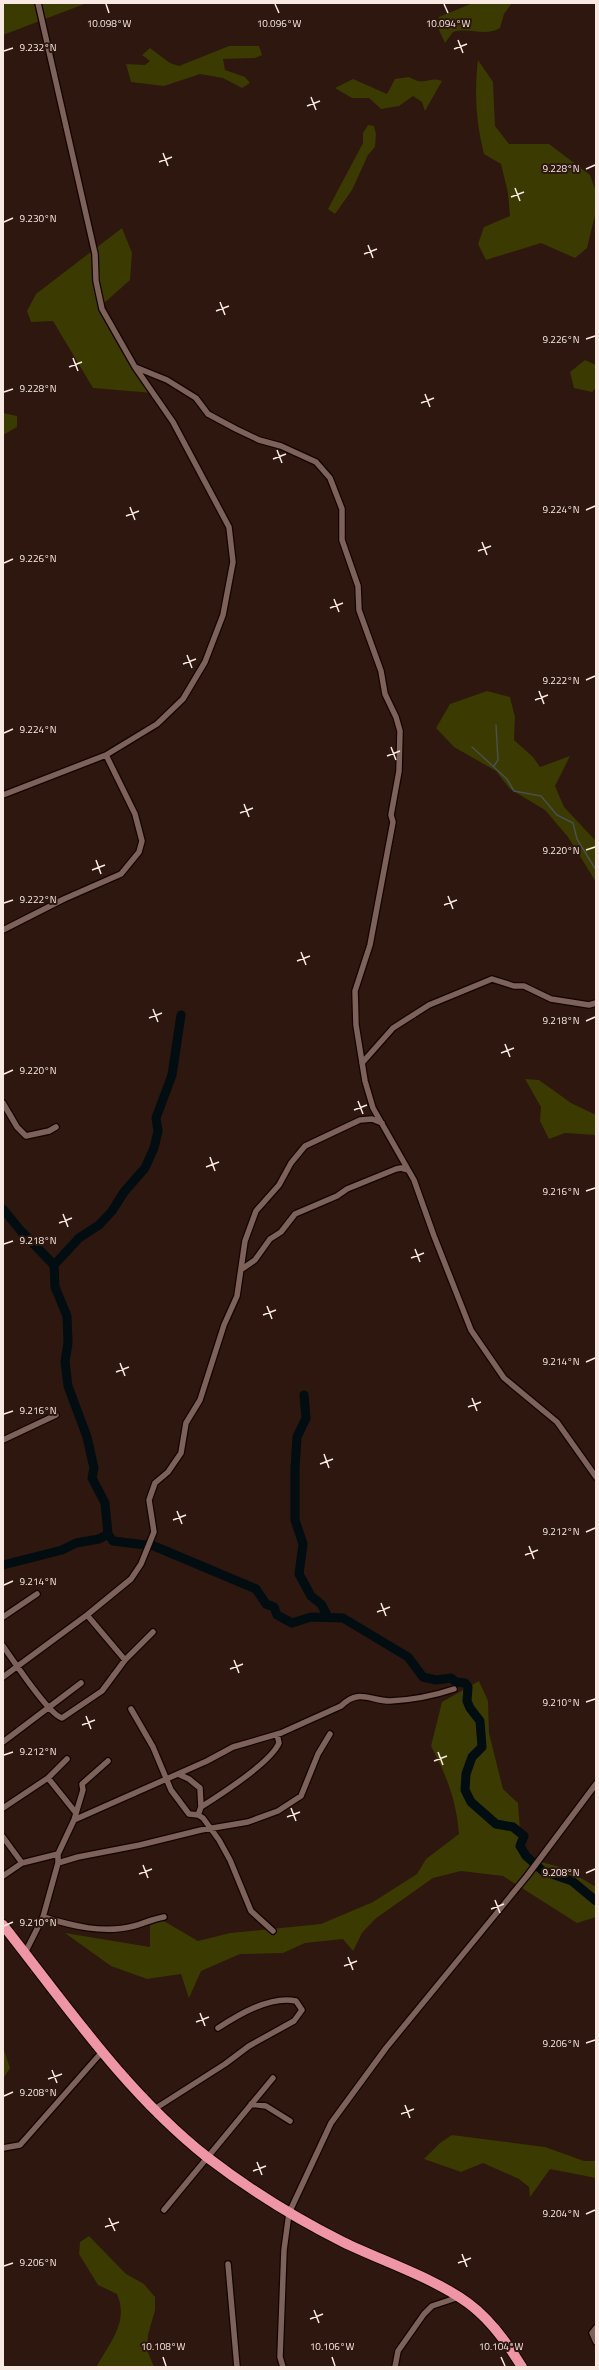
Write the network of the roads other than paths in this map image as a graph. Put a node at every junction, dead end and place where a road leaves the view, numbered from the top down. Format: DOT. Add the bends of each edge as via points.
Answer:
graph roads {
  1 [pos="38,3"];
  2 [pos="135,367"];
  3 [pos="106,755"];
  4 [pos="3,795"];
  5 [pos="3,930"];
  6 [pos="596,1003"];
  7 [pos="362,1063"];
  8 [pos="3,1103"];
  9 [pos="382,1123"];
  10 [pos="56,1127"];
  11 [pos="408,1170"];
  12 [pos="242,1269"];
  13 [pos="56,1414"];
  14 [pos="3,1440"];
  15 [pos="596,1477"];
  16 [pos="37,1594"];
  17 [pos="87,1615"];
  18 [pos="3,1618"];
  19 [pos="153,1632"];
  20 [pos="3,1646"];
  21 [pos="125,1660"];
  22 [pos="17,1666"];
  23 [pos="3,1677"];
  24 [pos="81,1684"];
  25 [pos="454,1689"];
  26 [pos="49,1708"];
  27 [pos="131,1709"];
  28 [pos="276,1734"];
  29 [pos="330,1734"];
  30 [pos="3,1742"];
  31 [pos="67,1759"];
  32 [pos="108,1761"];
  33 [pos="178,1774"];
  34 [pos="48,1778"];
  35 [pos="166,1779"];
  36 [pos="596,1784"];
  37 [pos="4,1806"];
  38 [pos="202,1807"];
  39 [pos="76,1813"];
  40 [pos="198,1815"];
  41 [pos="74,1820"];
  42 [pos="211,1829"];
  43 [pos="3,1837"];
  44 [pos="58,1854"];
  45 [pos="22,1863"];
  46 [pos="58,1864"];
  47 [pos="3,1876"];
  48 [pos="43,1917"];
  49 [pos="164,1917"];
  50 [pos="3,1925"];
  51 [pos="273,1931"];
  52 [pos="25,1953"];
  53 [pos="218,2028"];
  54 [pos="101,2053"];
  55 [pos="273,2078"];
  56 [pos="252,2104"];
  57 [pos="153,2110"];
  58 [pos="290,2121"];
  59 [pos="3,2148"];
  60 [pos="207,2157"];
  61 [pos="164,2210"];
  62 [pos="289,2214"];
  63 [pos="228,2264"];
  64 [pos="459,2297"];
  65 [pos="596,2328"];
  66 [pos="596,2342"];
  67 [pos="237,2367"];
  68 [pos="283,2367"];
  69 [pos="395,2367"];
  70 [pos="522,2367"];
  1 -- 2 [label="street" via="95,254 96,281 102,310"];
  2 -- 3 [label="street" via="173,422 229,527 233,562 223,615 205,662 183,699 157,724"];
  2 -- 7 [label="street" via="167,380 196,398 208,414 236,430 316,462 330,478 342,509 342,540 358,586 360,610 380,670 385,694 400,730 399,771 391,815 392,829 370,945 355,991 356,1025"];
  3 -- 4 [label="street"];
  3 -- 5 [label="street" via="135,814 142,841 139,852 121,874"];
  6 -- 7 [label="street" via="589,1005 551,999 524,986 514,986 492,979 429,1005 393,1028"];
  7 -- 9 [label="street" via="373,1108"];
  8 -- 10 [label="street" via="17,1127 26,1136"];
  9 -- 11 [label="street"];
  9 -- 12 [label="street" via="372,1119 360,1120 305,1146 279,1184 256,1211 245,1241"];
  11 -- 12 [label="street" via="396,1169 347,1188 337,1196 295,1214 281,1232 270,1239 255,1260"];
  11 -- 15 [label="street" via="471,1330 504,1378 558,1422"];
  12 -- 17 [label="street" via="237,1296 224,1326 200,1400 186,1423 181,1453 168,1472 155,1483 149,1500 154,1532 146,1551 131,1579"];
  13 -- 14 [label="street"];
  16 -- 18 [label="street"];
  17 -- 21 [label="street"];
  17 -- 22 [label="street"];
  19 -- 21 [label="street"];
  20 -- 22 [label="street"];
  21 -- 26 [label="street" via="102,1692 69,1714 62,1718 58,1717"];
  22 -- 23 [label="street"];
  22 -- 26 [label="street"];
  24 -- 26 [label="street"];
  25 -- 28 [label="street" via="430,1697 389,1701 366,1695 349,1698 341,1706"];
  26 -- 30 [label="street"];
  27 -- 35 [label="street" via="153,1747"];
  28 -- 33 [label="street" via="233,1747"];
  28 -- 38 [label="street" via="280,1743 270,1755"];
  29 -- 42 [label="street" via="318,1754 301,1796 290,1805 248,1822"];
  31 -- 34 [label="street"];
  32 -- 39 [label="street" via="82,1784 83,1790"];
  33 -- 35 [label="street"];
  33 -- 38 [label="street" via="200,1788"];
  34 -- 37 [label="street"];
  34 -- 39 [label="street"];
  35 -- 40 [label="street" via="186,1811"];
  35 -- 41 [label="street"];
  36 -- 62 [label="street" via="357,2086 331,2123"];
  38 -- 40 [label="street"];
  39 -- 41 [label="street"];
  40 -- 42 [label="street"];
  41 -- 44 [label="street"];
  42 -- 46 [label="street" via="78,1857"];
  42 -- 51 [label="street" via="230,1860 251,1911"];
  43 -- 45 [label="street"];
  44 -- 45 [label="street"];
  44 -- 46 [label="street"];
  45 -- 47 [label="street"];
  46 -- 48 [label="street"];
  48 -- 49 [label="street" via="69,1925 110,1930"];
  48 -- 52 [label="street"];
  50 -- 52 [label="highway"];
  52 -- 54 [label="highway"];
  53 -- 57 [label="street" via="245,2011 285,2000 296,2001 302,2010 294,2021 249,2046"];
  54 -- 57 [label="highway"];
  54 -- 59 [label="street" via="20,2145"];
  55 -- 56 [label="street"];
  56 -- 58 [label="street" via="266,2106"];
  56 -- 60 [label="street"];
  57 -- 60 [label="highway"];
  60 -- 61 [label="street"];
  60 -- 62 [label="highway"];
  62 -- 64 [label="highway"];
  62 -- 68 [label="street" via="284,2250 280,2349"];
  63 -- 67 [label="street"];
  64 -- 69 [label="street" via="432,2306 424,2314 398,2351"];
  64 -- 70 [label="highway" via="488,2321"];
  65 -- 66 [label="street" via="592,2333"];
}
